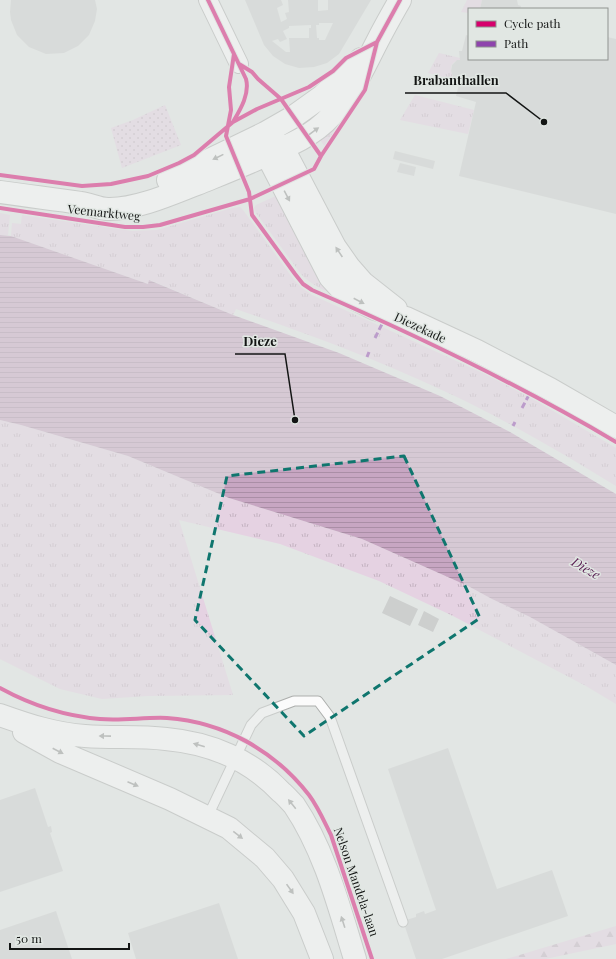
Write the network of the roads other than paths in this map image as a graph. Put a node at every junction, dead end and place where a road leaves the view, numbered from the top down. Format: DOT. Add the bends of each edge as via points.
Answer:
graph roads {
  1 [pos="208,0"];
  2 [pos="400,0"];
  3 [pos="377,42"];
  4 [pos="239,64"];
  5 [pos="265,133"];
  6 [pos="275,152"];
  7 [pos="0,192"];
  8 [pos="83,203"];
  9 [pos="616,427"];
  10 [pos="0,716"];
  11 [pos="236,757"];
  12 [pos="208,816"];
  13 [pos="403,922"];
  14 [pos="322,959"];
  15 [pos="356,959"];
  1 -- 4 [label="street"];
  2 -- 3 [label="street"];
  3 -- 5 [label="street, Veemarktweg" via="312,104"];
  6 -- 3 [label="street, Veemarktweg, one-way" via="307,136 343,103"];
  5 -- 6 [label="street, Diezekade"];
  5 -- 8 [label="street, Veemarktweg, one-way" via="166,181"];
  6 -- 8 [label="street, Veemarktweg" via="176,192 130,206 106,209"];
  6 -- 9 [label="street, Diezekade" via="330,276 341,289 375,309 406,318 477,351"];
  7 -- 8 [label="street, Veemarktweg"];
  11 -- 10 [label="street, Nelson Mandela-laan, one-way" via="196,744 166,739 65,734"];
  10 -- 12 [label="street, Nelson Mandela-laan, one-way" via="66,755"];
  11 -- 12 [label="lane"];
  11 -- 13 [label="lane" via="251,726 262,713 294,701 318,701 330,717"];
  15 -- 11 [label="street, Nelson Mandela-laan, one-way" via="328,873 309,830 293,804 271,780"];
  12 -- 14 [label="street, Nelson Mandela-laan, one-way" via="248,843 283,879 304,913"];
}
